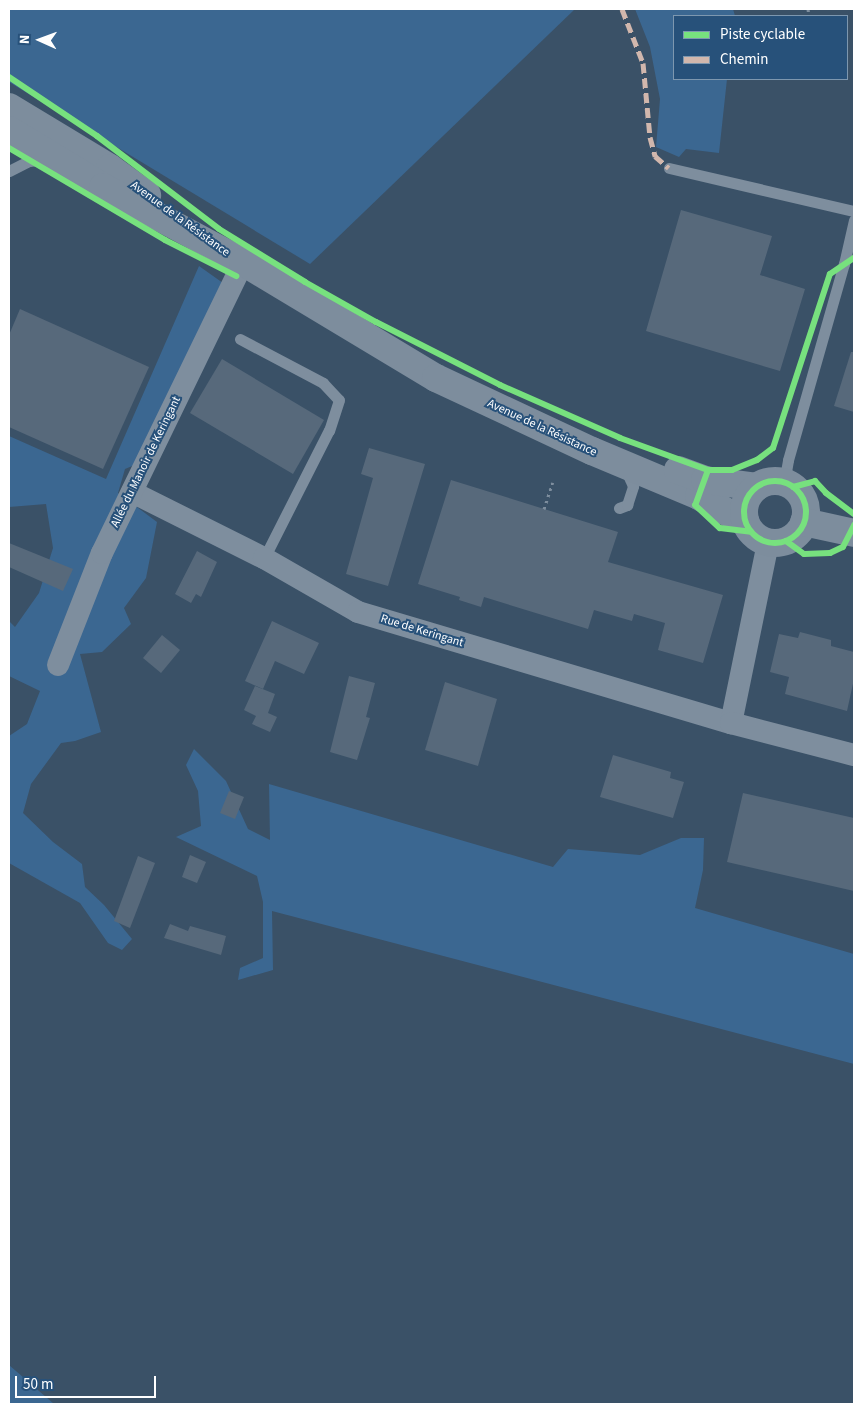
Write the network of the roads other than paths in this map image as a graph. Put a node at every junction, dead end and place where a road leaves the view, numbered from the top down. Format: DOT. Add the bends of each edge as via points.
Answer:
graph roads {
  1 [pos="9,107"];
  2 [pos="9,130"];
  3 [pos="56,159"];
  4 [pos="669,168"];
  5 [pos="9,171"];
  6 [pos="854,211"];
  7 [pos="854,220"];
  8 [pos="239,260"];
  9 [pos="344,322"];
  10 [pos="240,339"];
  11 [pos="623,464"];
  12 [pos="784,483"];
  13 [pos="757,487"];
  14 [pos="132,492"];
  15 [pos="619,508"];
  16 [pos="804,522"];
  17 [pos="746,523"];
  18 [pos="854,533"];
  19 [pos="768,542"];
  20 [pos="264,558"];
  21 [pos="58,665"];
  22 [pos="731,723"];
  23 [pos="854,755"];
  1 -- 8 [label="main road, Avenue de la Résistance" via="110,168"];
  2 -- 3 [label="main road, Avenue de la Résistance"];
  3 -- 5 [label="lane" via="29,162"];
  3 -- 8 [label="main road, Avenue de la Résistance"];
  4 -- 6 [label="lane"];
  7 -- 12 [label="lane"];
  8 -- 9 [label="main road, Avenue de la Résistance"];
  8 -- 14 [label="street, Allée du Manoir de Keringant"];
  9 -- 11 [label="main road, Avenue de la Résistance" via="385,350 436,378"];
  9 -- 13 [label="main road, Avenue de la Résistance" via="390,340 604,441 705,480"];
  10 -- 20 [label="lane" via="323,383 339,400 329,430"];
  11 -- 15 [label="lane" via="633,486 627,505"];
  11 -- 17 [label="main road, Avenue de la Résistance" via="699,496"];
  12 -- 13 [label="main road" via="774,481"];
  12 -- 16 [label="main road" via="800,494 806,512"];
  13 -- 17 [label="main road" via="746,504"];
  14 -- 20 [label="street, Rue de Keringant"];
  14 -- 21 [label="street, Allée du Manoir de Keringant" via="102,553"];
  16 -- 18 [label="main road"];
  16 -- 19 [label="main road" via="800,530 786,541"];
  17 -- 19 [label="main road" via="751,532"];
  19 -- 22 [label="street"];
  20 -- 22 [label="street, Rue de Keringant" via="358,612"];
  22 -- 23 [label="street, Rue de Keringant"];
}
